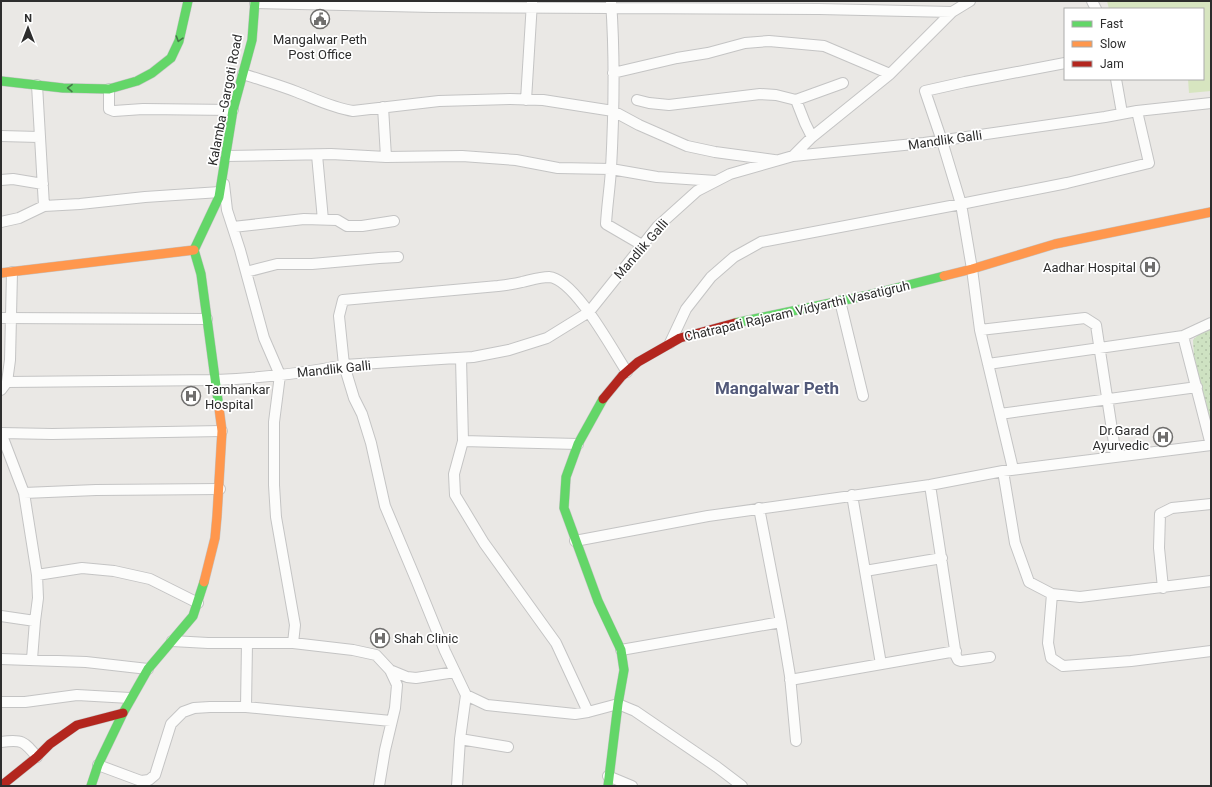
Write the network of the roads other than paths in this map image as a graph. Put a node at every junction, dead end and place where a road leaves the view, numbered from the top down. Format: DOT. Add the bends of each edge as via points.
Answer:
graph roads {
  1 [pos="188,1"];
  2 [pos="970,1"];
  3 [pos="255,2"];
  4 [pos="531,4"];
  5 [pos="611,4"];
  6 [pos="819,5"];
  7 [pos="952,12"];
  8 [pos="1064,63"];
  9 [pos="613,73"];
  10 [pos="243,74"];
  11 [pos="890,74"];
  12 [pos="1116,80"];
  13 [pos="1,82"];
  14 [pos="843,84"];
  15 [pos="37,85"];
  16 [pos="109,89"];
  17 [pos="526,100"];
  18 [pos="637,100"];
  19 [pos="796,100"];
  20 [pos="1211,103"];
  21 [pos="383,106"];
  22 [pos="233,110"];
  23 [pos="613,111"];
  24 [pos="1137,111"];
  25 [pos="1122,113"];
  26 [pos="1,136"];
  27 [pos="812,137"];
  28 [pos="39,138"];
  29 [pos="942,141"];
  30 [pos="317,155"];
  31 [pos="226,156"];
  32 [pos="793,156"];
  33 [pos="386,157"];
  34 [pos="778,160"];
  35 [pos="611,169"];
  36 [pos="223,172"];
  37 [pos="1,180"];
  38 [pos="716,181"];
  39 [pos="43,184"];
  40 [pos="220,192"];
  41 [pos="961,204"];
  42 [pos="44,206"];
  43 [pos="1211,212"];
  44 [pos="323,220"];
  45 [pos="394,221"];
  46 [pos="1,222"];
  47 [pos="232,227"];
  48 [pos="642,245"];
  49 [pos="194,250"];
  50 [pos="398,258"];
  51 [pos="972,269"];
  52 [pos="12,272"];
  53 [pos="246,272"];
  54 [pos="1,273"];
  55 [pos="840,301"];
  56 [pos="589,312"];
  57 [pos="6,318"];
  58 [pos="207,319"];
  59 [pos="1211,324"];
  60 [pos="980,330"];
  61 [pos="1183,336"];
  62 [pos="670,343"];
  63 [pos="1099,348"];
  64 [pos="461,358"];
  65 [pos="988,364"];
  66 [pos="344,366"];
  67 [pos="627,372"];
  68 [pos="280,375"];
  69 [pos="216,380"];
  70 [pos="4,386"];
  71 [pos="1197,387"];
  72 [pos="863,396"];
  73 [pos="1107,399"];
  74 [pos="1000,414"];
  75 [pos="222,432"];
  76 [pos="1,433"];
  77 [pos="463,441"];
  78 [pos="578,444"];
  79 [pos="1211,445"];
  80 [pos="1116,456"];
  81 [pos="1008,470"];
  82 [pos="930,486"];
  83 [pos="220,489"];
  84 [pos="24,493"];
  85 [pos="852,495"];
  86 [pos="1211,504"];
  87 [pos="759,508"];
  88 [pos="1211,508"];
  89 [pos="575,541"];
  90 [pos="942,558"];
  91 [pos="865,571"];
  92 [pos="37,575"];
  93 [pos="1211,581"];
  94 [pos="1163,588"];
  95 [pos="1052,594"];
  96 [pos="198,603"];
  97 [pos="1,616"];
  98 [pos="35,621"];
  99 [pos="782,622"];
  100 [pos="172,641"];
  101 [pos="247,643"];
  102 [pos="293,643"];
  103 [pos="621,650"];
  104 [pos="956,651"];
  105 [pos="1211,651"];
  106 [pos="990,658"];
  107 [pos="1,659"];
  108 [pos="32,659"];
  109 [pos="881,664"];
  110 [pos="148,668"];
  111 [pos="390,670"];
  112 [pos="455,672"];
  113 [pos="790,680"];
  114 [pos="466,695"];
  115 [pos="130,698"];
  116 [pos="1,702"];
  117 [pos="618,704"];
  118 [pos="246,707"];
  119 [pos="588,712"];
  120 [pos="123,713"];
  121 [pos="391,721"];
  122 [pos="460,739"];
  123 [pos="796,741"];
  124 [pos="1,742"];
  125 [pos="508,747"];
  126 [pos="37,757"];
  127 [pos="98,765"];
  128 [pos="608,781"];
  129 [pos="1,786"];
  130 [pos="91,786"];
  131 [pos="379,786"];
  132 [pos="457,786"];
  133 [pos="632,786"];
  134 [pos="742,786"];
  1 -- 16 [label="street, one-way" via="179,42 171,58 137,81"];
  2 -- 7 [label="street"];
  3 -- 4 [label="street" via="432,7"];
  3 -- 10 [label="street, Kalamba -Gargoti Road" via="252,40"];
  4 -- 5 [label="street"];
  4 -- 17 [label="street"];
  5 -- 6 [label="street"];
  5 -- 9 [label="street"];
  6 -- 7 [label="street"];
  7 -- 11 [label="street"];
  8 -- 29 [label="street" via="925,91"];
  9 -- 11 [label="street" via="745,43 769,42 824,46"];
  9 -- 23 [label="street"];
  10 -- 21 [label="street" via="341,109 353,111"];
  10 -- 22 [label="street, Kalamba -Gargoti Road"];
  11 -- 27 [label="street"];
  12 -- 25 [label="street"];
  13 -- 15 [label="street"];
  14 -- 19 [label="street"];
  16 -- 15 [label="street, one-way"];
  15 -- 28 [label="street"];
  16 -- 22 [label="street" via="109,109 114,111"];
  17 -- 21 [label="street" via="439,101"];
  17 -- 23 [label="street" via="543,100"];
  18 -- 19 [label="street" via="669,105 760,94"];
  19 -- 27 [label="street"];
  20 -- 24 [label="street, Mandlik Galli"];
  21 -- 33 [label="street"];
  22 -- 31 [label="street, Kalamba -Gargoti Road"];
  23 -- 34 [label="street" via="687,146"];
  23 -- 35 [label="street"];
  24 -- 25 [label="street, Mandlik Galli"];
  24 -- 41 [label="street" via="1149,164"];
  25 -- 29 [label="street, Mandlik Galli"];
  26 -- 28 [label="street"];
  27 -- 32 [label="street"];
  28 -- 39 [label="street"];
  29 -- 32 [label="street, Mandlik Galli"];
  29 -- 41 [label="street"];
  30 -- 31 [label="street"];
  30 -- 33 [label="street"];
  30 -- 44 [label="street"];
  31 -- 36 [label="street, Kalamba -Gargoti Road"];
  32 -- 34 [label="street, Mandlik Galli"];
  33 -- 35 [label="street" via="462,156 516,160 558,168"];
  34 -- 38 [label="street, Mandlik Galli" via="730,174"];
  35 -- 38 [label="street" via="657,177"];
  35 -- 48 [label="street" via="606,224"];
  36 -- 40 [label="street, Kalamba -Gargoti Road"];
  36 -- 47 [label="street" via="227,210"];
  37 -- 39 [label="street" via="13,179"];
  38 -- 48 [label="street, Mandlik Galli" via="697,191 658,226"];
  39 -- 42 [label="street"];
  40 -- 42 [label="street"];
  40 -- 49 [label="street, Kalamba -Gargoti Road"];
  41 -- 51 [label="street"];
  41 -- 62 [label="street" via="761,242 734,257 711,277 686,309"];
  42 -- 46 [label="street" via="19,218"];
  43 -- 51 [label="street, Chatrapati Rajaram Vidyarthi Vasatigruh" via="1055,244"];
  44 -- 45 [label="street" via="337,220 347,226"];
  44 -- 47 [label="street" via="304,219"];
  47 -- 53 [label="street"];
  48 -- 56 [label="street, Mandlik Galli"];
  49 -- 52 [label="street"];
  49 -- 58 [label="street" via="201,274"];
  50 -- 53 [label="street" via="277,264"];
  51 -- 55 [label="street, Chatrapati Rajaram Vidyarthi Vasatigruh"];
  51 -- 60 [label="street"];
  52 -- 54 [label="street"];
  52 -- 57 [label="street"];
  53 -- 68 [label="street" via="264,338"];
  55 -- 62 [label="street, Chatrapati Rajaram Vidyarthi Vasatigruh" via="732,324"];
  55 -- 72 [label="street"];
  56 -- 64 [label="street, Mandlik Galli" via="547,338 509,350"];
  56 -- 66 [label="street" via="577,296 559,280 550,277 498,286 343,300 340,316"];
  56 -- 67 [label="street"];
  57 -- 58 [label="street"];
  57 -- 70 [label="street" via="10,360"];
  58 -- 69 [label="street"];
  59 -- 61 [label="street"];
  60 -- 63 [label="street" via="1085,318 1096,325"];
  60 -- 65 [label="street"];
  61 -- 63 [label="street"];
  61 -- 71 [label="street"];
  62 -- 67 [label="street, Chatrapati Rajaram Vidyarthi Vasatigruh" via="638,362"];
  63 -- 65 [label="street"];
  63 -- 73 [label="street"];
  64 -- 66 [label="street, Mandlik Galli"];
  64 -- 77 [label="street"];
  65 -- 74 [label="street"];
  66 -- 68 [label="street, Mandlik Galli"];
  66 -- 112 [label="street" via="371,444 385,506"];
  67 -- 78 [label="street, Chatrapati Rajaram Vidyarthi Vasatigruh" via="606,394"];
  68 -- 69 [label="street, Mandlik Galli"];
  68 -- 102 [label="street" via="274,422 274,486 276,517 294,625"];
  69 -- 70 [label="street, Mandlik Galli"];
  69 -- 75 [label="street"];
  71 -- 73 [label="street"];
  71 -- 79 [label="street"];
  73 -- 74 [label="street"];
  73 -- 80 [label="street"];
  74 -- 81 [label="street"];
  75 -- 76 [label="street"];
  75 -- 83 [label="street"];
  76 -- 84 [label="street"];
  77 -- 78 [label="street"];
  77 -- 119 [label="street" via="454,474 455,495 484,543 556,643"];
  78 -- 89 [label="street, Chatrapati Rajaram Vidyarthi Vasatigruh" via="566,477 564,508"];
  79 -- 80 [label="street"];
  80 -- 81 [label="street"];
  81 -- 82 [label="street"];
  81 -- 95 [label="street" via="1015,543 1029,582"];
  82 -- 85 [label="street"];
  82 -- 90 [label="street"];
  83 -- 84 [label="street"];
  83 -- 96 [label="street" via="215,538"];
  84 -- 92 [label="street"];
  85 -- 87 [label="street"];
  85 -- 91 [label="street"];
  86 -- 88 [label="street"];
  86 -- 94 [label="street" via="1172,508 1160,514 1159,548"];
  87 -- 89 [label="street"];
  87 -- 99 [label="street"];
  89 -- 103 [label="street, Chatrapati Rajaram Vidyarthi Vasatigruh" via="598,601"];
  90 -- 91 [label="street"];
  90 -- 104 [label="street"];
  91 -- 109 [label="street"];
  92 -- 96 [label="street" via="82,568 114,571 150,579"];
  92 -- 98 [label="street"];
  93 -- 94 [label="street"];
  94 -- 95 [label="street" via="1080,597"];
  95 -- 105 [label="street" via="1048,643 1051,658 1063,666"];
  96 -- 100 [label="street" via="193,616"];
  97 -- 98 [label="street"];
  98 -- 108 [label="street"];
  99 -- 103 [label="street"];
  99 -- 113 [label="street"];
  100 -- 101 [label="street"];
  100 -- 110 [label="street"];
  101 -- 102 [label="street"];
  101 -- 118 [label="street"];
  102 -- 111 [label="street" via="376,655"];
  103 -- 117 [label="street, Chatrapati Rajaram Vidyarthi Vasatigruh" via="624,670"];
  104 -- 106 [label="street" via="958,660 961,661"];
  104 -- 109 [label="street"];
  107 -- 108 [label="street"];
  108 -- 110 [label="street"];
  109 -- 113 [label="street"];
  110 -- 115 [label="street"];
  111 -- 112 [label="street" via="416,678"];
  111 -- 121 [label="street" via="397,686"];
  112 -- 114 [label="street"];
  113 -- 123 [label="street"];
  114 -- 119 [label="street" via="487,705 575,714"];
  114 -- 122 [label="street"];
  115 -- 116 [label="street" via="77,695 25,702"];
  115 -- 120 [label="street"];
  117 -- 119 [label="street"];
  117 -- 128 [label="street, Chatrapati Rajaram Vidyarthi Vasatigruh"];
  117 -- 134 [label="street" via="635,711"];
  118 -- 121 [label="street"];
  118 -- 127 [label="street" via="194,708 183,712 171,724 155,775 149,780 141,781"];
  120 -- 126 [label="street" via="77,725 50,744"];
  120 -- 127 [label="street"];
  121 -- 131 [label="street"];
  122 -- 125 [label="street"];
  122 -- 132 [label="street"];
  124 -- 126 [label="street" via="21,741 27,744"];
  126 -- 129 [label="street"];
  127 -- 130 [label="street"];
  128 -- 133 [label="street"];
}
